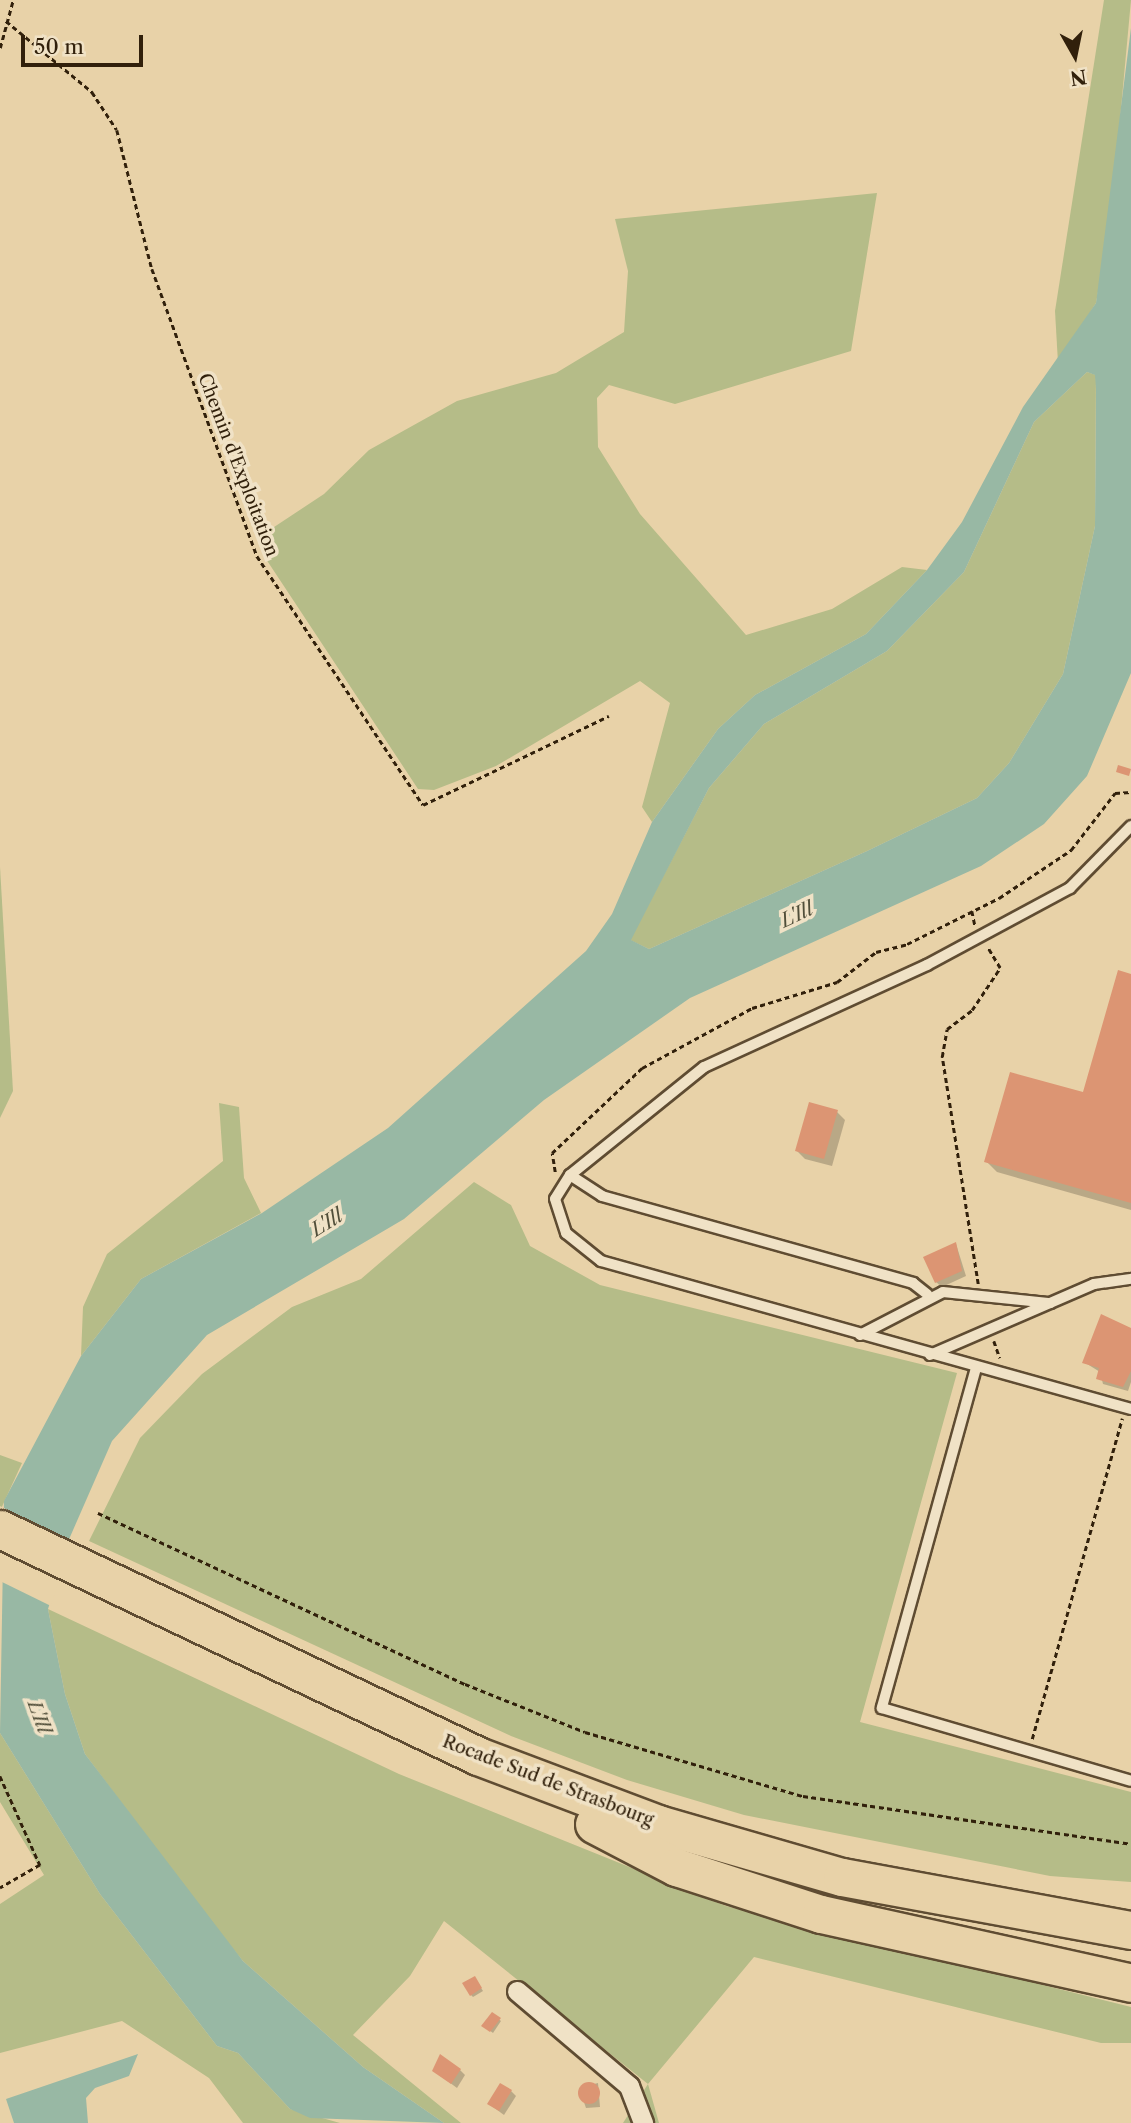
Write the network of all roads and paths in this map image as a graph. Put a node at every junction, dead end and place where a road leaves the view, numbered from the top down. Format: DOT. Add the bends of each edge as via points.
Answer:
graph roads {
  1 [pos="13,0"];
  2 [pos="6,21"];
  3 [pos="0,48"];
  4 [pos="609,716"];
  5 [pos="1131,792"];
  6 [pos="1131,826"];
  7 [pos="972,911"];
  8 [pos="981,936"];
  9 [pos="570,1175"];
  10 [pos="561,1186"];
  11 [pos="1131,1279"];
  12 [pos="980,1292"];
  13 [pos="927,1294"];
  14 [pos="1050,1303"];
  15 [pos="990,1330"];
  16 [pos="860,1335"];
  17 [pos="929,1355"];
  18 [pos="1013,1363"];
  19 [pos="976,1368"];
  20 [pos="1128,1408"];
  21 [pos="98,1513"];
  22 [pos="0,1529"];
  23 [pos="0,1557"];
  24 [pos="92,1587"];
  25 [pos="1028,1752"];
  26 [pos="478,1756"];
  27 [pos="0,1776"];
  28 [pos="1131,1781"];
  29 [pos="594,1824"];
  30 [pos="1131,1844"];
  31 [pos="0,1888"];
  32 [pos="1131,1905"];
  33 [pos="1131,1930"];
  34 [pos="1131,1955"];
  35 [pos="1131,1981"];
  36 [pos="517,1991"];
  37 [pos="643,2123"];
  1 -- 2 [label="path"];
  2 -- 3 [label="path"];
  2 -- 4 [label="path, Chemin d'Exploitation" via="92,92 117,130 152,269 257,556 424,805"];
  5 -- 7 [label="path" via="1115,793 1071,850"];
  6 -- 8 [label="lane" via="1070,888"];
  7 -- 8 [label="path"];
  7 -- 10 [label="path" via="907,944 876,952 837,982 752,1008 642,1068 552,1153"];
  8 -- 9 [label="lane" via="704,1067"];
  8 -- 12 [label="path" via="1000,968 972,1010 947,1029 942,1056"];
  9 -- 10 [label="lane"];
  9 -- 13 [label="lane" via="603,1195 913,1283"];
  10 -- 16 [label="lane" via="555,1213 566,1233 601,1261"];
  11 -- 14 [label="lane" via="1094,1284"];
  12 -- 13 [label="lane"];
  12 -- 14 [label="lane"];
  13 -- 16 [label="lane"];
  14 -- 15 [label="lane"];
  15 -- 17 [label="lane"];
  15 -- 18 [label="path" via="1000,1360"];
  16 -- 17 [label="lane"];
  17 -- 19 [label="lane"];
  19 -- 20 [label="lane"];
  19 -- 25 [label="lane" via="882,1708"];
  20 -- 25 [label="path"];
  21 -- 30 [label="path" via="465,1684 692,1766 907,1815"];
  22 -- 24 [label="highway, Rocade Sud de Strasbourg"];
  23 -- 24 [label="highway, Rocade Sud de Strasbourg"];
  24 -- 26 [label="highway, Rocade Sud de Strasbourg"];
  24 -- 29 [label="highway, Rocade Sud de Strasbourg" via="365,1730"];
  25 -- 28 [label="lane"];
  26 -- 32 [label="highway" via="525,1760 667,1808 891,1864"];
  26 -- 33 [label="highway, Rocade Sud de Strasbourg" via="658,1824 828,1874"];
  27 -- 31 [label="path" via="40,1865"];
  29 -- 34 [label="highway, Rocade Sud de Strasbourg" via="831,1897"];
  29 -- 35 [label="highway" via="676,1867 821,1914 1060,1970"];
  36 -- 37 [label="street" via="629,2086"];
}
